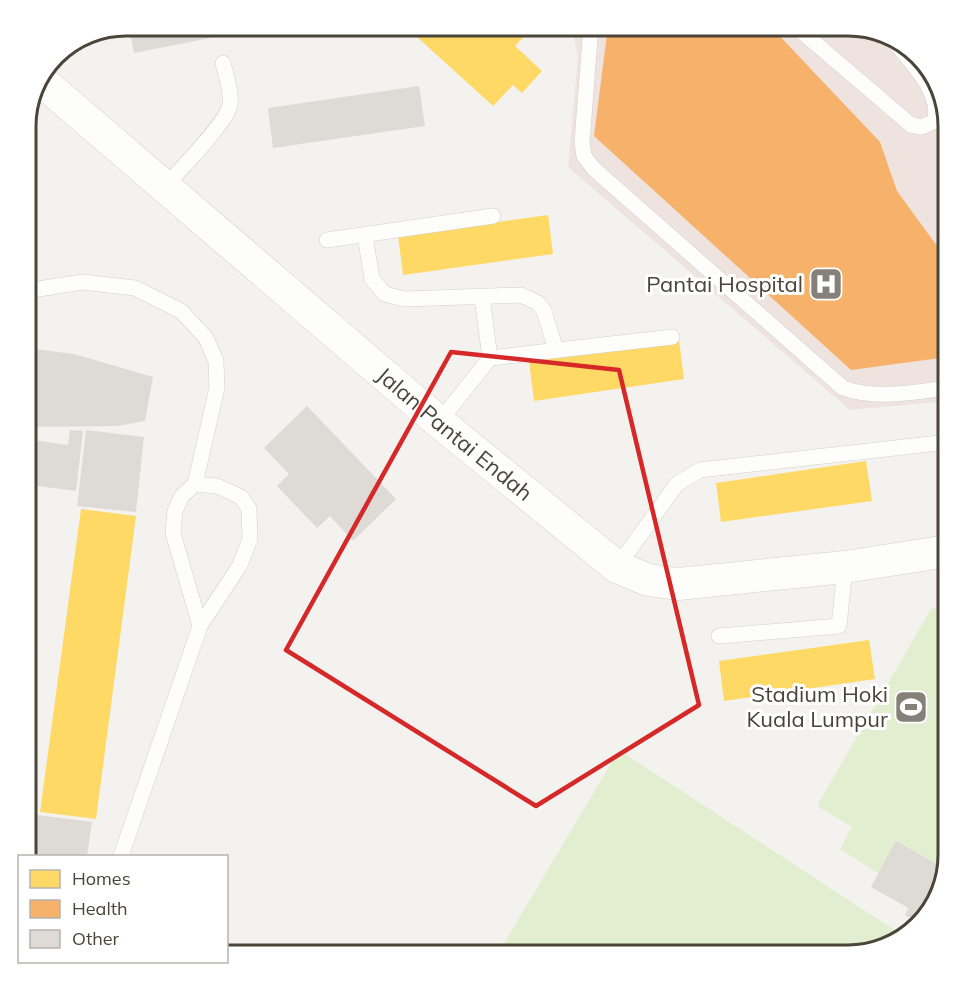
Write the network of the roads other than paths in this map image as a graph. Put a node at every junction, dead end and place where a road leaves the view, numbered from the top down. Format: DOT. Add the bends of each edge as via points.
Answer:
graph roads {
  1 [pos="590,36"];
  2 [pos="807,36"];
  3 [pos="905,57"];
  4 [pos="223,63"];
  5 [pos="46,85"];
  6 [pos="931,92"];
  7 [pos="937,114"];
  8 [pos="165,186"];
  9 [pos="493,216"];
  10 [pos="365,235"];
  11 [pos="327,240"];
  12 [pos="36,289"];
  13 [pos="482,297"];
  14 [pos="672,337"];
  15 [pos="556,350"];
  16 [pos="490,358"];
  17 [pos="938,389"];
  18 [pos="439,422"];
  19 [pos="938,443"];
  20 [pos="195,484"];
  21 [pos="938,553"];
  22 [pos="616,567"];
  23 [pos="845,567"];
  24 [pos="200,626"];
  25 [pos="719,636"];
  26 [pos="121,855"];
  1 -- 17 [label="lane" via="582,142 584,156 594,169 843,388 879,395"];
  2 -- 7 [label="lane" via="911,125 922,127 935,121"];
  3 -- 6 [label="lane"];
  4 -- 8 [label="lane" via="230,106 222,121"];
  5 -- 8 [label="street, Jalan Pantai Endah"];
  8 -- 18 [label="street, Jalan Pantai Endah"];
  9 -- 10 [label="lane"];
  10 -- 11 [label="lane"];
  10 -- 13 [label="lane" via="372,279 385,294 404,299"];
  12 -- 20 [label="lane" via="82,282 135,288 181,311 206,338 216,361 216,388"];
  13 -- 15 [label="lane" via="521,295 538,303"];
  13 -- 16 [label="lane"];
  14 -- 15 [label="lane"];
  15 -- 16 [label="lane"];
  16 -- 18 [label="lane"];
  18 -- 22 [label="street, Jalan Pantai Endah"];
  19 -- 22 [label="lane" via="700,470 677,484"];
  20 -- 24 [label="lane" via="182,496 175,511 173,533"];
  20 -- 24 [label="lane" via="216,486 241,497 249,509 251,525 240,566"];
  21 -- 23 [label="street, Jalan Pantai Endah"];
  22 -- 23 [label="street, Jalan Pantai Endah" via="648,580 678,584"];
  23 -- 25 [label="lane" via="839,626"];
  24 -- 26 [label="lane"];
}
